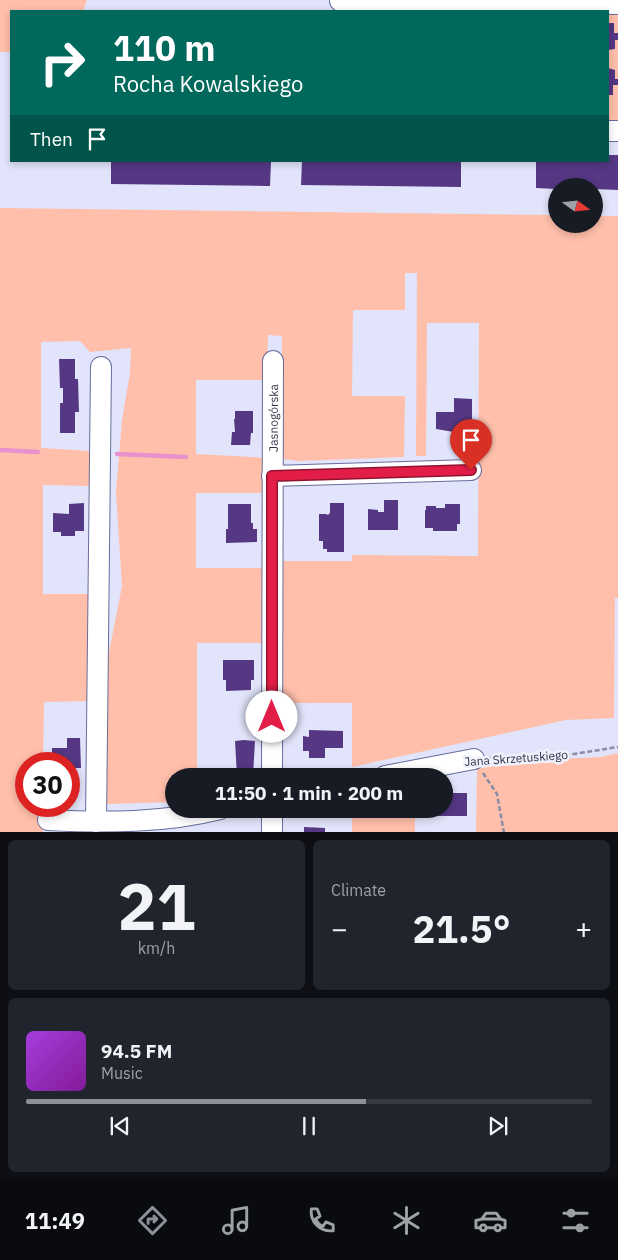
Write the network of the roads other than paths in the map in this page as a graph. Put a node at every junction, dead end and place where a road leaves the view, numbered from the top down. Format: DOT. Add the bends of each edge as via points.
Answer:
graph roads {
  1 [pos="340,0"];
  2 [pos="618,4"];
  3 [pos="273,361"];
  4 [pos="101,367"];
  5 [pos="471,470"];
  6 [pos="272,476"];
  7 [pos="474,759"];
  8 [pos="272,768"];
  9 [pos="427,768"];
  10 [pos="165,818"];
  11 [pos="272,818"];
  12 [pos="48,820"];
  13 [pos="96,822"];
  14 [pos="272,832"];
  1 -- 2 [label="street"];
  3 -- 6 [label="street, Jasnogórska"];
  4 -- 13 [label="street"];
  5 -- 6 [label="street"];
  6 -- 8 [label="street, Jasnogórska"];
  7 -- 9 [label="street, Jana Skrzetuskiego"];
  10 -- 13 [label="street"];
  11 -- 14 [label="street"];
  12 -- 13 [label="street"];
}
